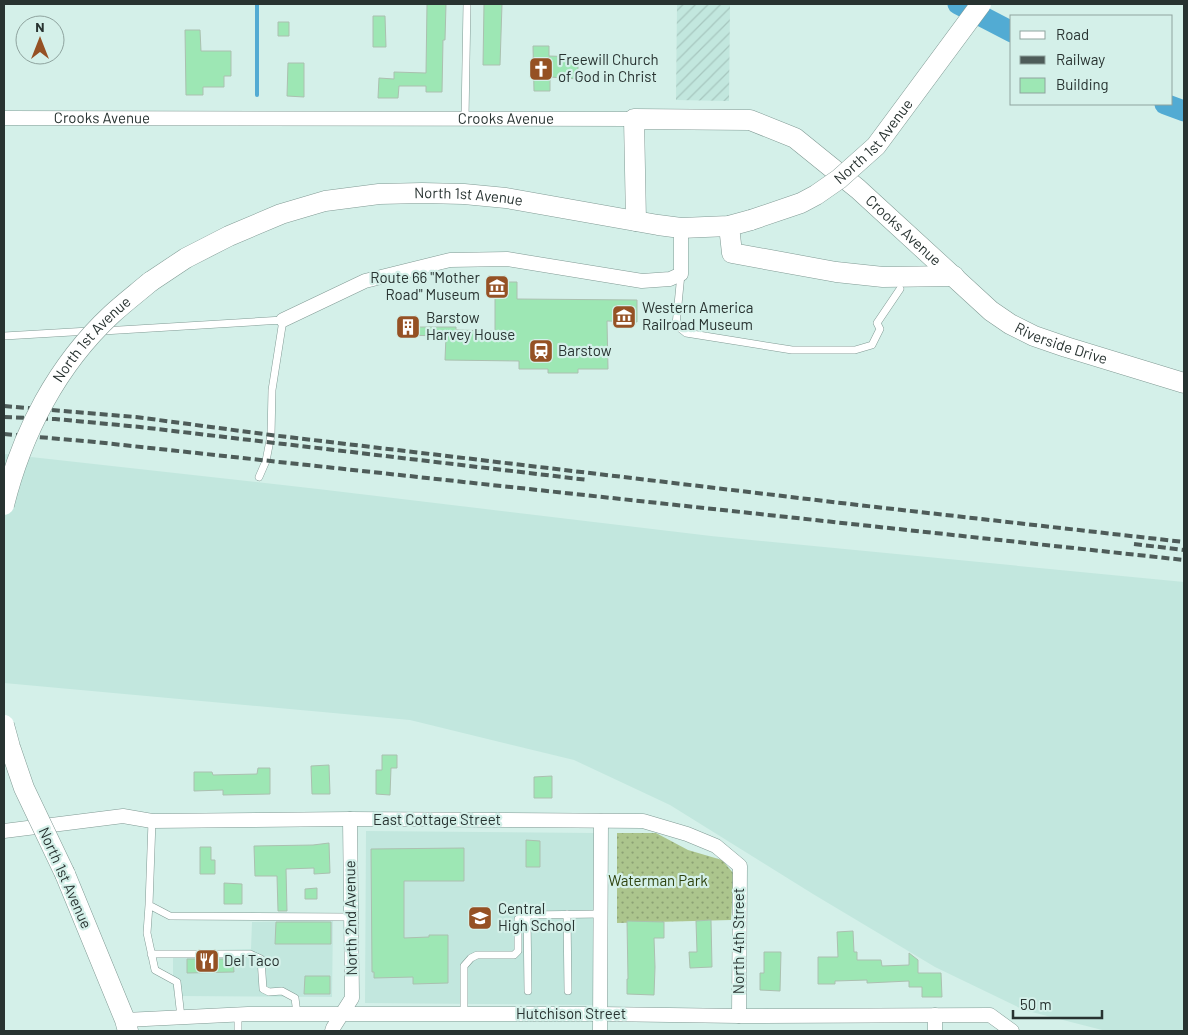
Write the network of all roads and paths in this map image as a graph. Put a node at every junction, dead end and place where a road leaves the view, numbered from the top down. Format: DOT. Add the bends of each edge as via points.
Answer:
graph roads {
  1 [pos="467,4"];
  2 [pos="980,4"];
  3 [pos="4,118"];
  4 [pos="465,118"];
  5 [pos="634,119"];
  6 [pos="636,221"];
  7 [pos="730,226"];
  8 [pos="680,228"];
  9 [pos="681,274"];
  10 [pos="954,276"];
  11 [pos="883,277"];
  12 [pos="900,288"];
  13 [pos="283,320"];
  14 [pos="4,336"];
  15 [pos="1184,384"];
  16 [pos="260,476"];
  17 [pos="4,505"];
  18 [pos="4,725"];
  19 [pos="350,819"];
  20 [pos="152,820"];
  21 [pos="601,821"];
  22 [pos="4,831"];
  23 [pos="740,866"];
  24 [pos="149,905"];
  25 [pos="567,914"];
  26 [pos="601,914"];
  27 [pos="527,915"];
  28 [pos="351,917"];
  29 [pos="151,954"];
  30 [pos="528,991"];
  31 [pos="568,991"];
  32 [pos="238,1014"];
  33 [pos="296,1014"];
  34 [pos="342,1014"];
  35 [pos="464,1014"];
  36 [pos="600,1014"];
  37 [pos="935,1015"];
  38 [pos="739,1016"];
  39 [pos="181,1017"];
  40 [pos="127,1025"];
  41 [pos="238,1031"];
  42 [pos="332,1031"];
  43 [pos="600,1031"];
  44 [pos="935,1031"];
  45 [pos="1012,1031"];
  1 -- 4 [label="lane"];
  2 -- 7 [label="main road, North 1st Avenue, bridge" via="876,146 839,179 801,202"];
  3 -- 4 [label="street, Crooks Avenue"];
  4 -- 5 [label="street, Crooks Avenue"];
  5 -- 6 [label="main road"];
  5 -- 10 [label="main road, Crooks Avenue" via="750,120 795,138 858,189"];
  6 -- 8 [label="main road, North 1st Avenue"];
  6 -- 17 [label="main road, North 1st Avenue, bridge" via="506,198 439,193 379,194 325,201 281,214 229,236 186,258 150,282 112,314 77,352 45,398 25,440"];
  7 -- 8 [label="main road, North 1st Avenue"];
  7 -- 11 [label="main road" via="732,253"];
  8 -- 9 [label="street"];
  9 -- 12 [label="lane" via="676,325 686,333 792,350 855,350 872,345 880,329 877,323"];
  9 -- 13 [label="street" via="670,279 642,281 508,258 450,260 365,281"];
  10 -- 11 [label="main road"];
  10 -- 12 [label="main road" via="937,287"];
  10 -- 15 [label="main road, Riverside Drive" via="991,311 1034,336"];
  11 -- 12 [label="main road"];
  13 -- 14 [label="lane"];
  13 -- 16 [label="lane" via="272,390 271,435"];
  18 -- 40 [label="main road, North 1st Avenue, bridge" via="24,788 65,874"];
  19 -- 20 [label="street, East Cottage Street"];
  19 -- 21 [label="street, East Cottage Street"];
  19 -- 28 [label="street, North 2nd Avenue"];
  20 -- 22 [label="street, East Cottage Street" via="123,816"];
  20 -- 24 [label="lane"];
  21 -- 23 [label="street, East Cottage Street" via="642,821 687,834 716,846"];
  21 -- 26 [label="street"];
  23 -- 38 [label="street, North 4th Street"];
  24 -- 28 [label="lane" via="170,916"];
  24 -- 29 [label="lane" via="147,933"];
  25 -- 26 [label="lane"];
  25 -- 27 [label="lane"];
  25 -- 31 [label="lane"];
  26 -- 36 [label="street"];
  27 -- 30 [label="lane"];
  27 -- 35 [label="lane" via="518,919 518,950 514,955 477,955 464,966"];
  28 -- 34 [label="street, North 2nd Avenue" via="352,998"];
  29 -- 33 [label="lane" via="250,954 261,959 263,989 282,991 295,998"];
  29 -- 39 [label="lane" via="155,970 177,982"];
  32 -- 33 [label="street, Hutchison Street"];
  32 -- 39 [label="street, Hutchison Street"];
  32 -- 41 [label="lane"];
  33 -- 34 [label="street, Hutchison Street"];
  34 -- 35 [label="street, Hutchison Street"];
  34 -- 42 [label="street, North 2nd Avenue"];
  35 -- 36 [label="street, Hutchison Street"];
  36 -- 38 [label="street, Hutchison Street"];
  36 -- 43 [label="street"];
  37 -- 38 [label="street, Hutchison Street"];
  37 -- 44 [label="street"];
  37 -- 45 [label="street, Hutchison Street" via="990,1015"];
  39 -- 40 [label="street, Hutchison Street"];
}
